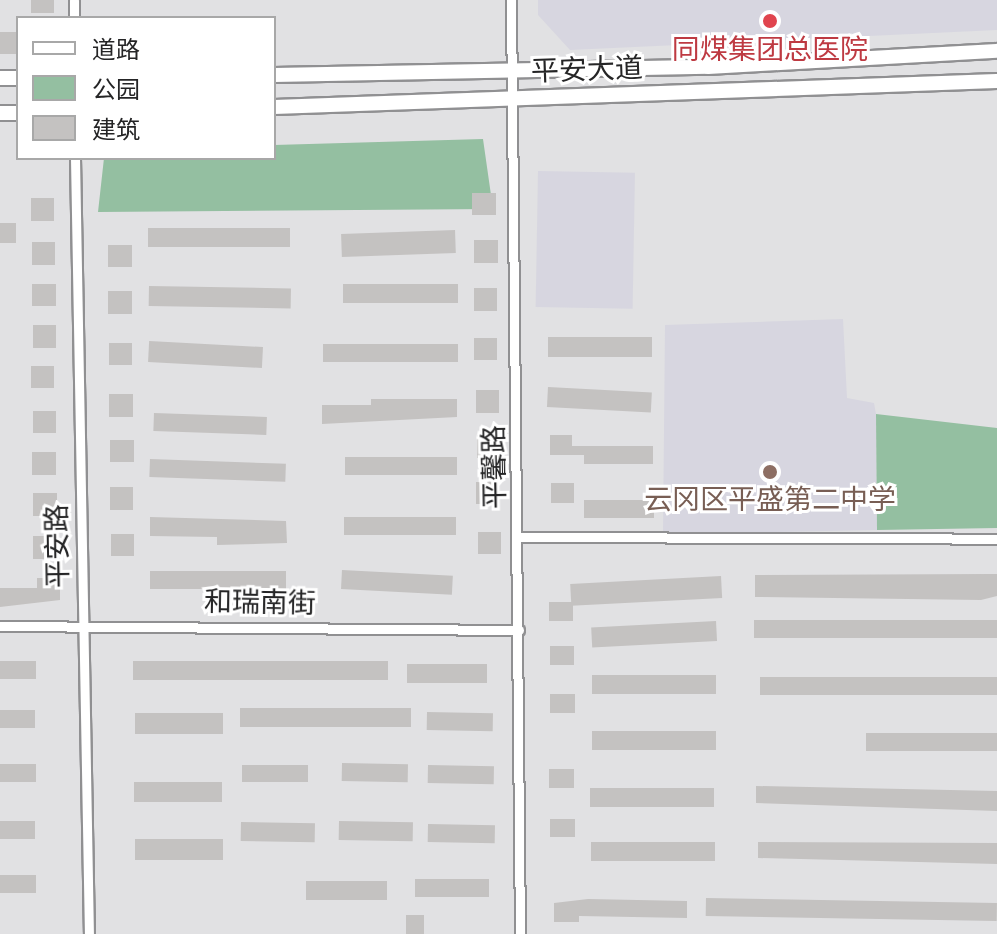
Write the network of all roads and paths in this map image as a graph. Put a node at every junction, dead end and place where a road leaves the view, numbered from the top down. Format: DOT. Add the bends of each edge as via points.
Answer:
graph roads {
  1 [pos="511,0"];
  2 [pos="997,51"];
  3 [pos="512,72"];
  4 [pos="276,75"];
  5 [pos="997,81"];
  6 [pos="512,101"];
  7 [pos="276,107"];
  8 [pos="75,160"];
  9 [pos="519,537"];
  10 [pos="997,539"];
  11 [pos="0,626"];
  12 [pos="84,626"];
  13 [pos="519,630"];
  14 [pos="89,934"];
  15 [pos="520,934"];
  1 -- 3 [label="street, 平馨路"];
  2 -- 3 [label="main road, 平安大道"];
  3 -- 4 [label="main road, 平安大道"];
  3 -- 6 [label="street, 平馨路"];
  5 -- 6 [label="main road, 平安大道"];
  6 -- 7 [label="main road, 平安大道"];
  6 -- 9 [label="street, 平馨路"];
  8 -- 12 [label="street, 平安路"];
  9 -- 10 [label="street"];
  9 -- 13 [label="street, 平馨路"];
  11 -- 12 [label="street, 和瑞南街"];
  12 -- 13 [label="street, 和瑞南街"];
  12 -- 14 [label="street, 平安路"];
  13 -- 15 [label="street, 平馨路"];
}
